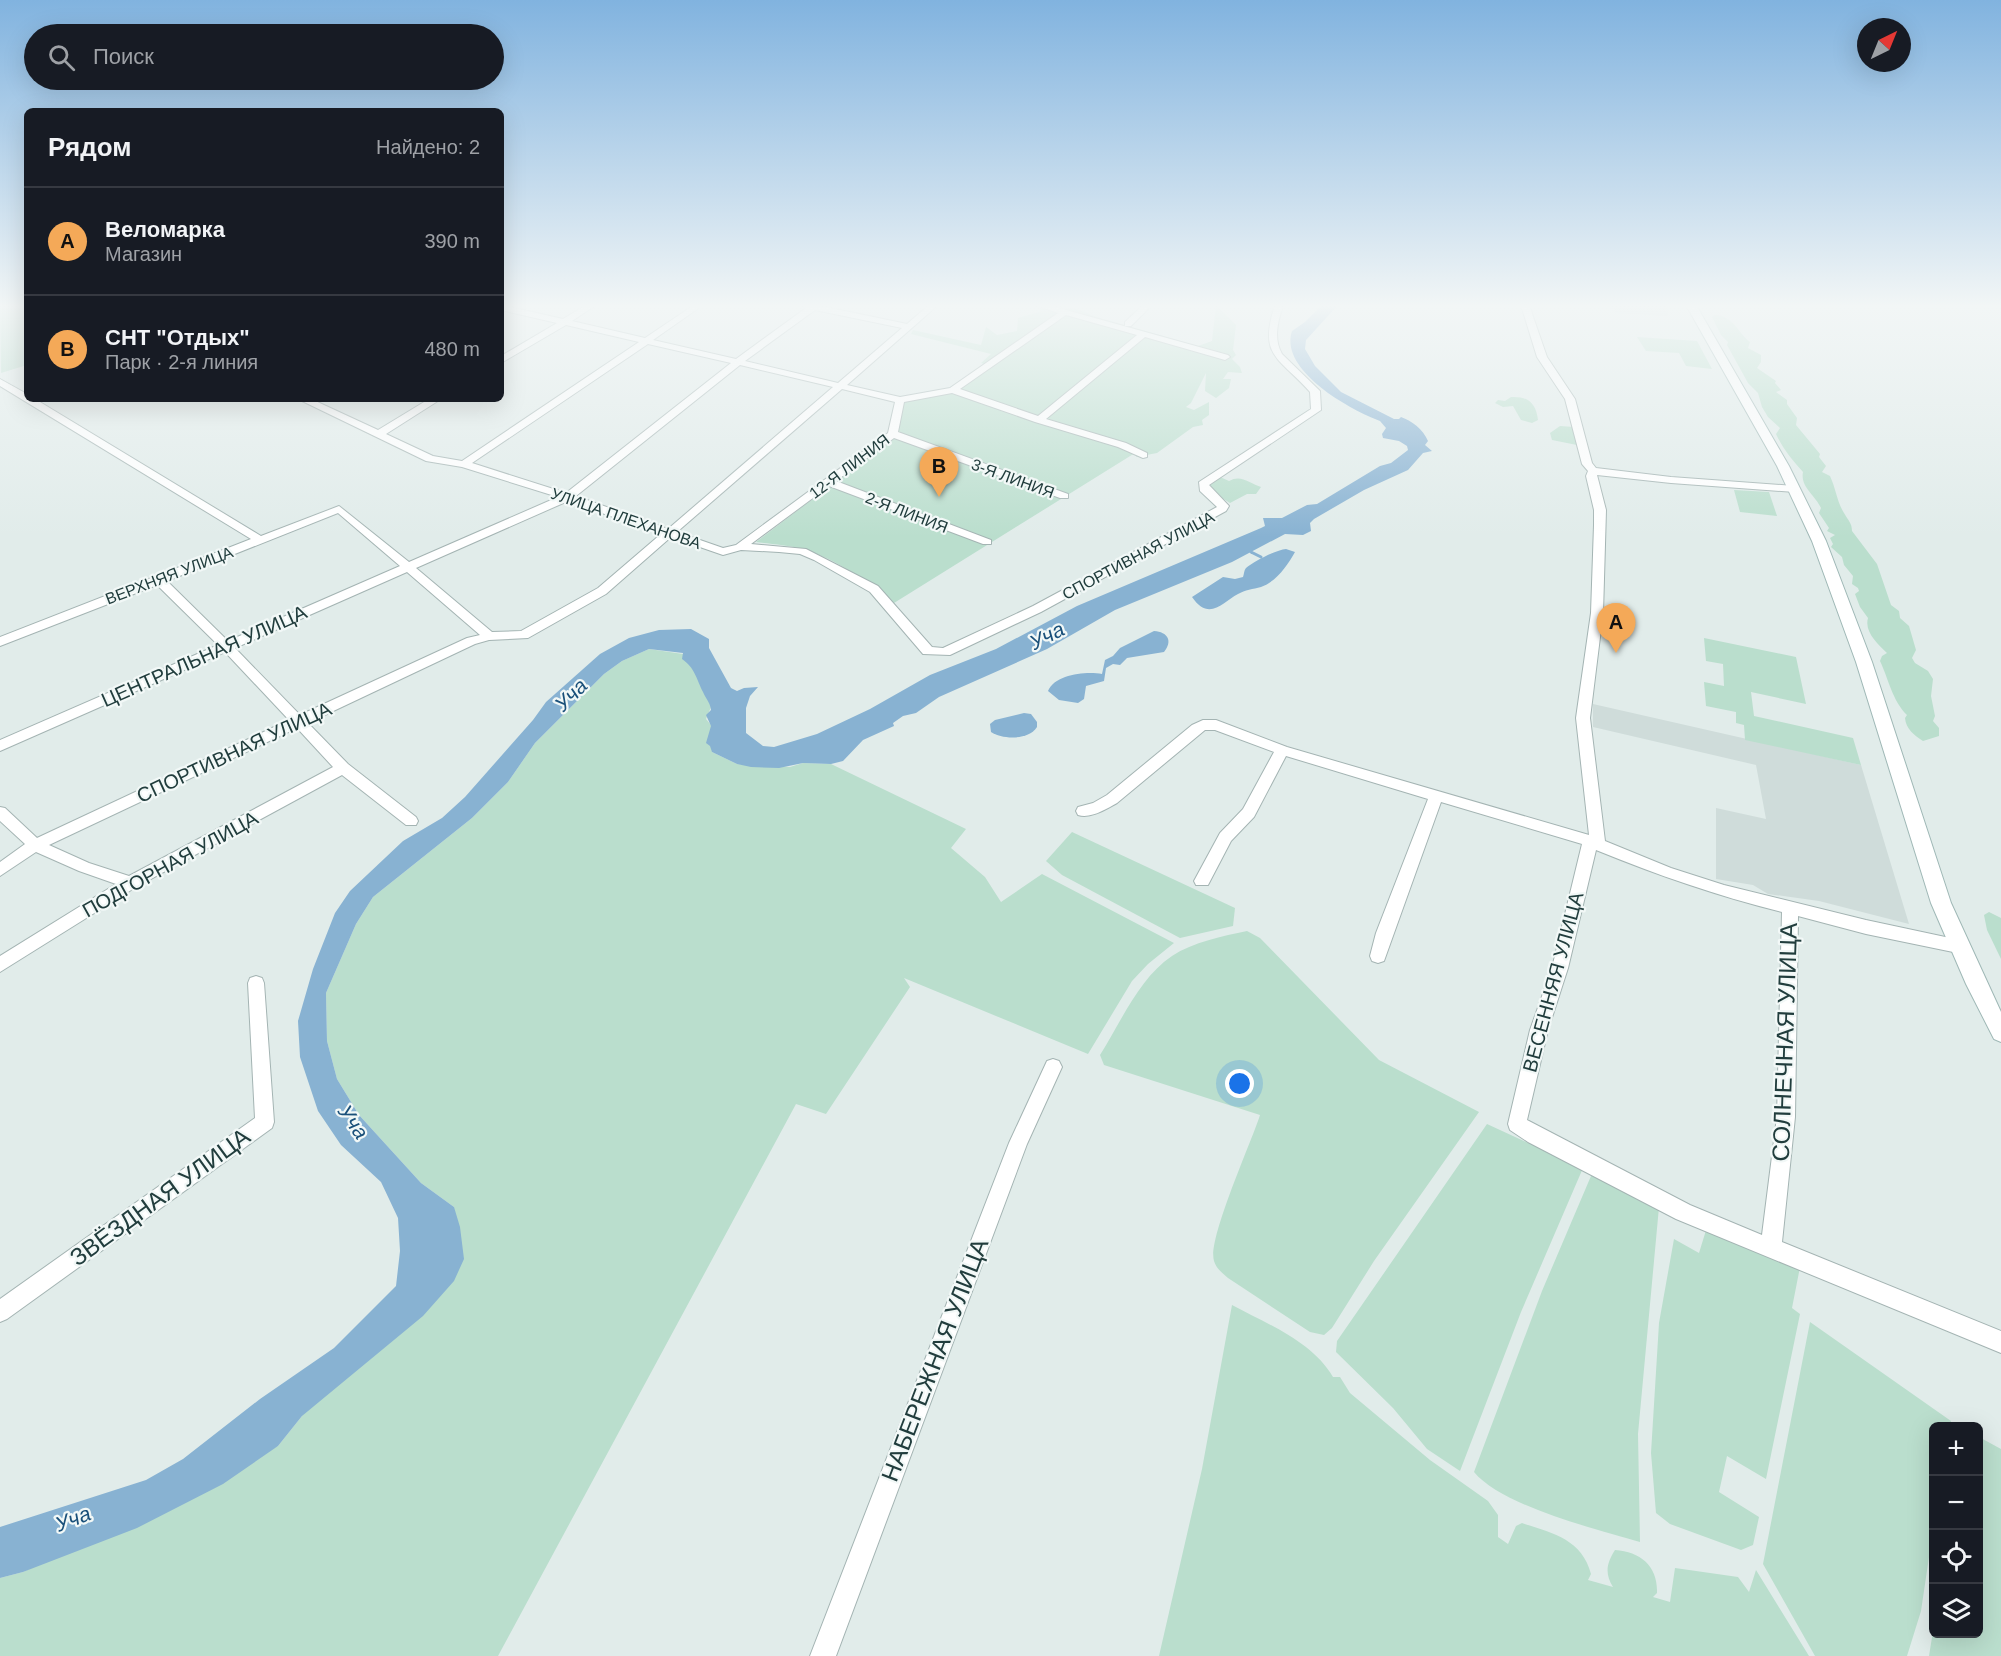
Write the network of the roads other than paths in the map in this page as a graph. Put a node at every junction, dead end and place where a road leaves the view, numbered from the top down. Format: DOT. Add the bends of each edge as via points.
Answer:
graph roads {
  1 [pos="0,382"];
  2 [pos="585,382"];
  3 [pos="712,382"];
  4 [pos="823,382"];
  5 [pos="843,382"];
  6 [pos="964,382"];
  7 [pos="1085,382"];
  8 [pos="1305,382"];
  9 [pos="1559,382"];
  10 [pos="1735,382"];
  11 [pos="839,386"];
  12 [pos="953,390"];
  13 [pos="24,397"];
  14 [pos="900,400"];
  15 [pos="32,402"];
  16 [pos="309,402"];
  17 [pos="431,402"];
  18 [pos="1039,420"];
  19 [pos="893,434"];
  20 [pos="377,435"];
  21 [pos="1143,455"];
  22 [pos="464,464"];
  23 [pos="1593,471"];
  24 [pos="828,482"];
  25 [pos="1795,489"];
  26 [pos="568,496"];
  27 [pos="1064,496"];
  28 [pos="668,532"];
  29 [pos="260,540"];
  30 [pos="987,542"];
  31 [pos="740,547"];
  32 [pos="409,568"];
  33 [pos="158,579"];
  34 [pos="489,636"];
  35 [pos="0,642"];
  36 [pos="226,646"];
  37 [pos="928,651"];
  38 [pos="297,723"];
  39 [pos="0,746"];
  40 [pos="1282,750"];
  41 [pos="343,768"];
  42 [pos="1437,795"];
  43 [pos="1083,811"];
  44 [pos="0,812"];
  45 [pos="411,821"];
  46 [pos="1594,842"];
  47 [pos="35,845"];
  48 [pos="0,870"];
  49 [pos="1202,881"];
  50 [pos="130,883"];
  51 [pos="1790,908"];
  52 [pos="1958,946"];
  53 [pos="1378,956"];
  54 [pos="0,965"];
  55 [pos="256,982"];
  56 [pos="2001,1033"];
  57 [pos="1053,1067"];
  58 [pos="1771,1246"];
  59 [pos="0,1312"];
  60 [pos="2001,1342"];
  61 [pos="823,1656"];
  1 -- 13 [label="street"];
  2 -- 22 [label="street"];
  3 -- 26 [label="street, ЦЕНТРАЛЬНАЯ УЛИЦА"];
  4 -- 11 [label="street"];
  5 -- 11 [label="street, СПОРТИВНАЯ УЛИЦА"];
  6 -- 12 [label="street"];
  7 -- 18 [label="street"];
  8 -- 37 [label="street, СПОРТИВНАЯ УЛИЦА" via="1315,391 1316,410 1203,484 1223,506 1214,514 1017,618 945,652"];
  9 -- 23 [label="street" via="1570,399 1587,464"];
  10 -- 25 [label="main road"];
  11 -- 14 [label="street"];
  11 -- 28 [label="street, СПОРТИВНАЯ УЛИЦА"];
  12 -- 14 [label="street"];
  12 -- 18 [label="street"];
  14 -- 19 [label="street, 12-Я ЛИНИЯ"];
  15 -- 29 [label="street"];
  16 -- 20 [label="street, УЛИЦА ПЛЕХАНОВА"];
  17 -- 20 [label="street"];
  18 -- 21 [label="street"];
  19 -- 24 [label="street, 12-Я ЛИНИЯ"];
  19 -- 27 [label="street, 3-Я ЛИНИЯ"];
  20 -- 22 [label="street, УЛИЦА ПЛЕХАНОВА" via="430,459"];
  22 -- 26 [label="street, УЛИЦА ПЛЕХАНОВА"];
  23 -- 25 [label="street"];
  23 -- 46 [label="street" via="1600,510 1597,613 1583,718"];
  24 -- 30 [label="street, 2-Я ЛИНИЯ"];
  24 -- 31 [label="street, 12-Я ЛИНИЯ"];
  25 -- 52 [label="main road" via="1864,662"];
  26 -- 28 [label="street, УЛИЦА ПЛЕХАНОВА"];
  26 -- 32 [label="street, ЦЕНТРАЛЬНАЯ УЛИЦА"];
  28 -- 31 [label="street, УЛИЦА ПЛЕХАНОВА" via="723,552"];
  28 -- 34 [label="street, СПОРТИВНАЯ УЛИЦА" via="602,591 524,635"];
  29 -- 32 [label="street, ВЕРХНЯЯ УЛИЦА" via="339,509"];
  29 -- 33 [label="street, ВЕРХНЯЯ УЛИЦА"];
  31 -- 37 [label="street, УЛИЦА ПЛЕХАНОВА" via="802,551 818,558 874,590"];
  32 -- 34 [label="street"];
  32 -- 36 [label="street, ЦЕНТРАЛЬНАЯ УЛИЦА"];
  33 -- 35 [label="street, ВЕРХНЯЯ УЛИЦА"];
  33 -- 36 [label="street"];
  34 -- 38 [label="street, СПОРТИВНАЯ УЛИЦА" via="471,640"];
  36 -- 38 [label="street"];
  36 -- 39 [label="street, ЦЕНТРАЛЬНАЯ УЛИЦА"];
  38 -- 41 [label="street"];
  38 -- 47 [label="street, СПОРТИВНАЯ УЛИЦА"];
  40 -- 42 [label="street"];
  40 -- 43 [label="street" via="1216,725 1203,725 1112,799"];
  40 -- 49 [label="street" via="1249,813 1225,837"];
  41 -- 45 [label="street"];
  41 -- 50 [label="street, ПОДГОРНАЯ УЛИЦА"];
  42 -- 46 [label="street"];
  42 -- 53 [label="street"];
  44 -- 47 [label="street"];
  46 -- 51 [label="street" via="1676,875"];
  46 -- 58 [label="street, ВЕСЕННЯЯ УЛИЦА" via="1539,1030 1518,1124 1683,1212"];
  47 -- 48 [label="street, СПОРТИВНАЯ УЛИЦА"];
  47 -- 50 [label="street"];
  50 -- 54 [label="street, ПОДГОРНАЯ УЛИЦА"];
  51 -- 52 [label="street"];
  51 -- 58 [label="street, СОЛНЕЧНАЯ УЛИЦА" via="1786,1117"];
  52 -- 56 [label="main road"];
  55 -- 59 [label="street, ЗВЁЗДНАЯ УЛИЦА" via="265,1122"];
  57 -- 61 [label="street, НАБЕРЕЖНАЯ УЛИЦА" via="1018,1143"];
  58 -- 60 [label="street"];
}
